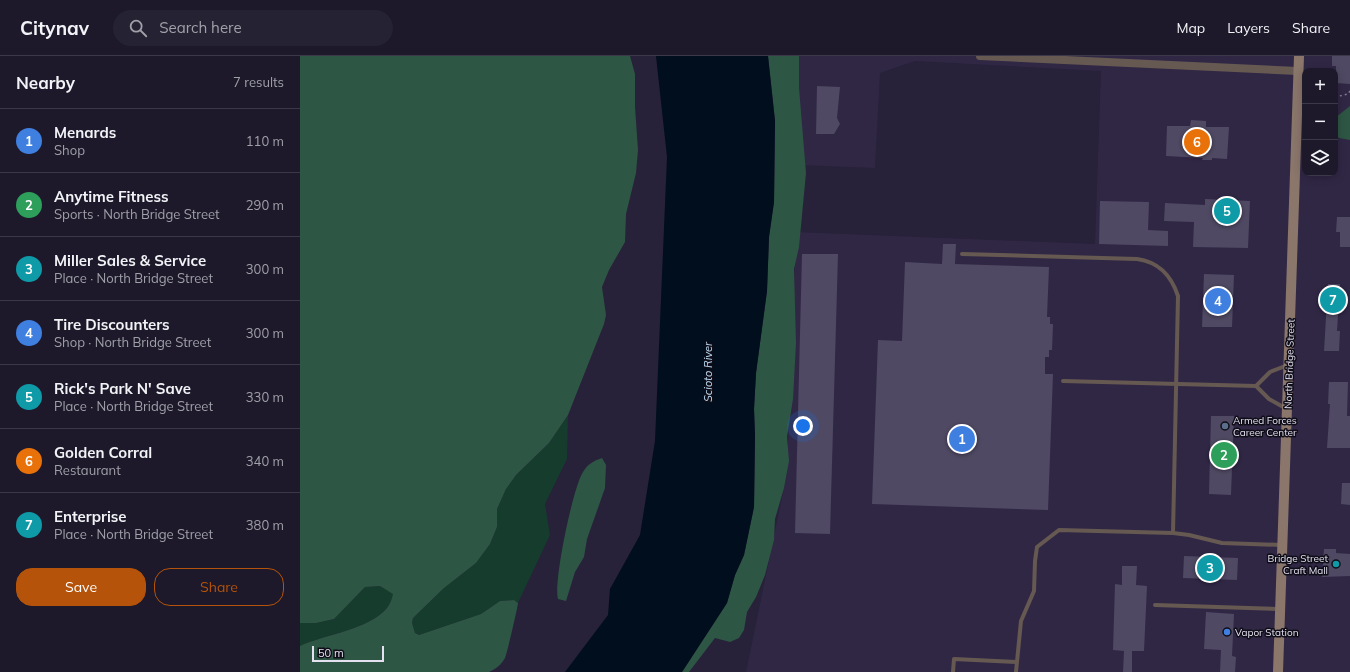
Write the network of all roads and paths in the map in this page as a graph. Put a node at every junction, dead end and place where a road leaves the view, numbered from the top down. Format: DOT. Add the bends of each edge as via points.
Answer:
graph roads {
  1 [pos="980,56"];
  2 [pos="1299,56"];
  3 [pos="1298,71"];
  4 [pos="1350,91"];
  5 [pos="1338,96"];
  6 [pos="962,254"];
  7 [pos="1289,364"];
  8 [pos="1063,381"];
  9 [pos="1176,384"];
  10 [pos="1256,386"];
  11 [pos="1287,408"];
  12 [pos="1173,533"];
  13 [pos="1282,545"];
  14 [pos="1155,605"];
  15 [pos="1280,609"];
  16 [pos="1016,662"];
  17 [pos="953,672"];
  18 [pos="1016,672"];
  19 [pos="1278,672"];
  1 -- 3 [label="street"];
  2 -- 3 [label="main road, North Bridge Street"];
  3 -- 7 [label="main road, North Bridge Street"];
  4 -- 5 [label="path"];
  6 -- 9 [label="lane" via="1136,259 1157,266 1174,284 1178,296"];
  7 -- 10 [label="lane" via="1270,372"];
  7 -- 11 [label="main road, North Bridge Street"];
  8 -- 9 [label="lane"];
  9 -- 10 [label="lane"];
  9 -- 12 [label="lane"];
  10 -- 11 [label="lane" via="1269,399"];
  11 -- 13 [label="main road, North Bridge Street"];
  12 -- 13 [label="lane" via="1222,543"];
  12 -- 16 [label="lane" via="1059,530 1047,538 1037,548 1034,591 1021,621"];
  13 -- 15 [label="main road, North Bridge Street"];
  14 -- 15 [label="lane"];
  15 -- 19 [label="main road, North Bridge Street"];
  16 -- 17 [label="lane" via="954,659"];
  16 -- 18 [label="lane"];
}
